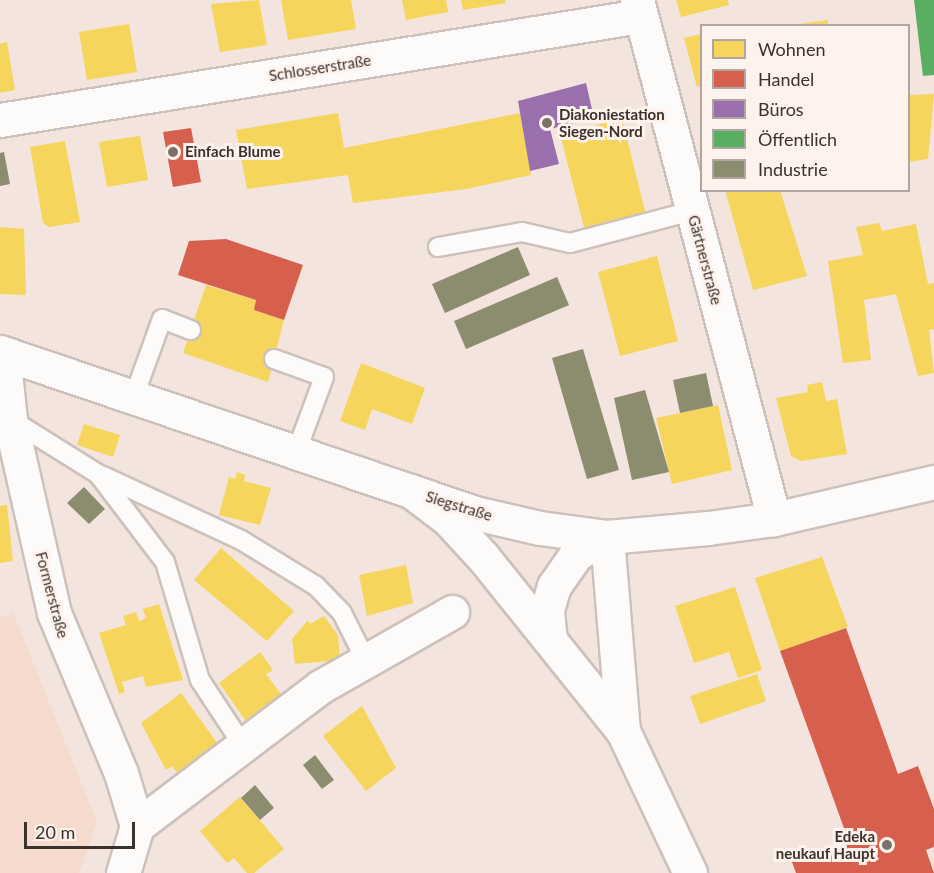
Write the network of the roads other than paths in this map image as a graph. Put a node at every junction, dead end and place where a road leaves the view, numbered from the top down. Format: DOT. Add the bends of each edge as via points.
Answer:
graph roads {
  1 [pos="639,8"];
  2 [pos="0,120"];
  3 [pos="692,211"];
  4 [pos="438,247"];
  5 [pos="191,330"];
  6 [pos="2,353"];
  7 [pos="274,359"];
  8 [pos="133,399"];
  9 [pos="10,419"];
  10 [pos="297,450"];
  11 [pos="98,474"];
  12 [pos="932,485"];
  13 [pos="411,491"];
  14 [pos="774,519"];
  15 [pos="607,537"];
  16 [pos="452,612"];
  17 [pos="550,640"];
  18 [pos="366,661"];
  19 [pos="622,731"];
  20 [pos="242,744"];
  21 [pos="137,826"];
  22 [pos="123,873"];
  23 [pos="690,873"];
  1 -- 2 [label="street, Schlosserstraße"];
  1 -- 3 [label="street, Gärtnerstraße"];
  3 -- 4 [label="lane" via="570,243 522,232"];
  3 -- 14 [label="street, Gärtnerstraße"];
  5 -- 8 [label="lane" via="162,319"];
  6 -- 8 [label="street, Siegstraße"];
  6 -- 9 [label="street, Formerstraße"];
  7 -- 10 [label="lane" via="324,377"];
  8 -- 10 [label="street, Siegstraße"];
  9 -- 11 [label="lane"];
  9 -- 21 [label="street, Formerstraße" via="54,613 121,773"];
  10 -- 13 [label="street, Siegstraße"];
  11 -- 18 [label="lane" via="241,540 316,586 342,614"];
  11 -- 20 [label="lane" via="165,562 200,680"];
  12 -- 14 [label="street, Siegstraße"];
  13 -- 15 [label="street, Siegstraße" via="518,523"];
  13 -- 17 [label="street" via="448,519"];
  14 -- 15 [label="street, Siegstraße"];
  15 -- 17 [label="street" via="576,554 554,586 547,610"];
  15 -- 19 [label="street"];
  16 -- 18 [label="street"];
  17 -- 19 [label="street"];
  18 -- 20 [label="street"];
  19 -- 23 [label="street"];
  20 -- 21 [label="street"];
  21 -- 22 [label="street"];
}
